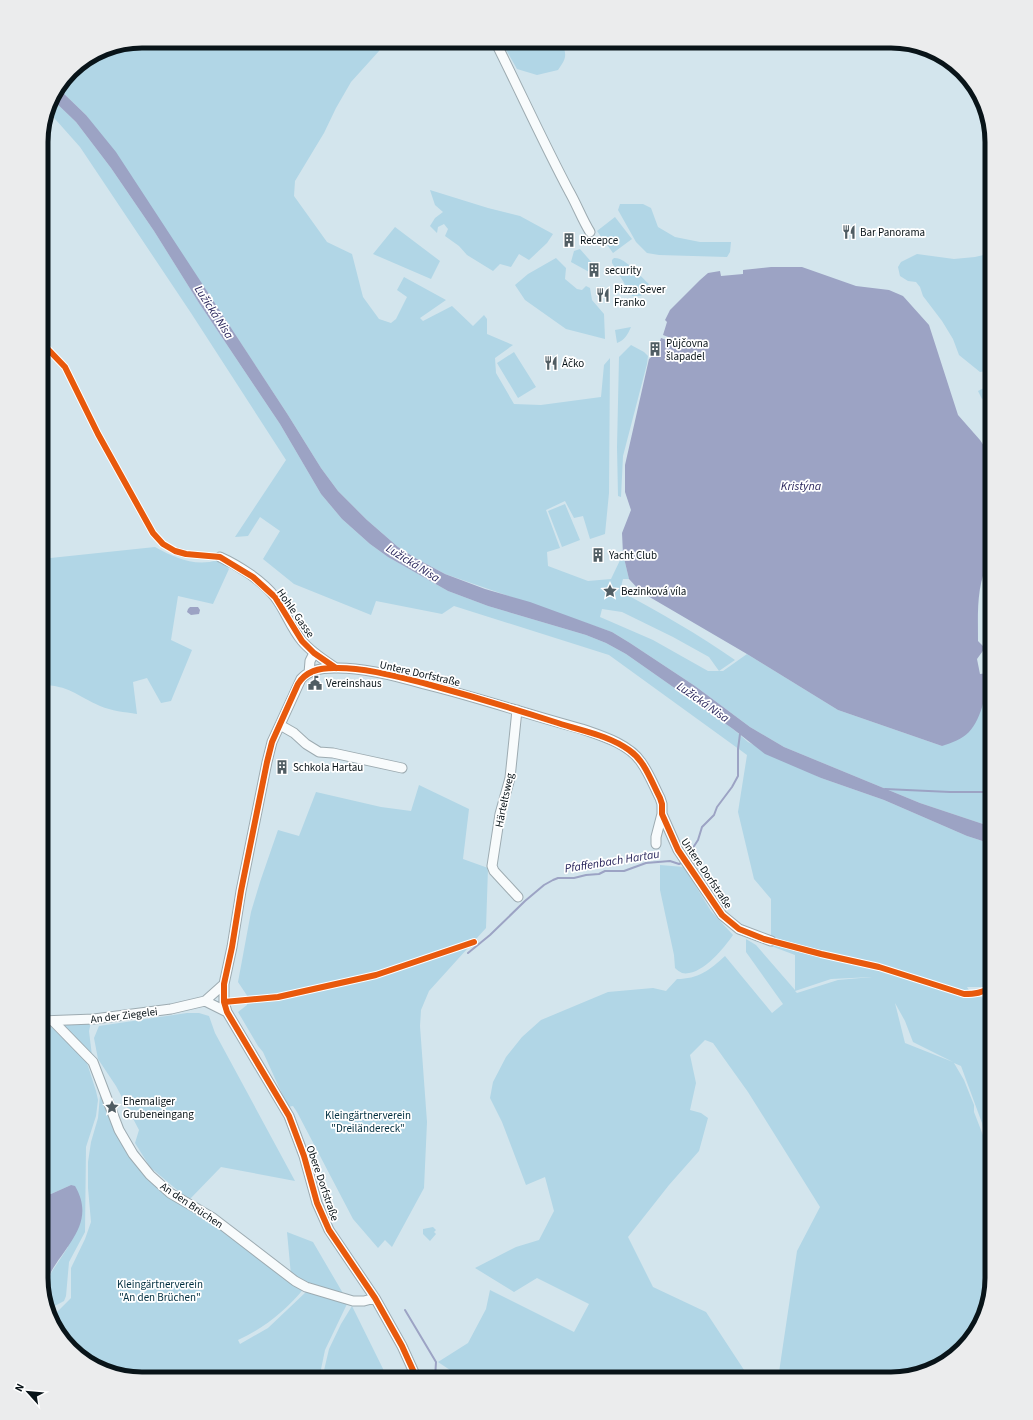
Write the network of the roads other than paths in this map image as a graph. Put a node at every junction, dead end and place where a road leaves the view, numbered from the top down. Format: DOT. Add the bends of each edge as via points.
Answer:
graph roads {
  1 [pos="498,48"];
  2 [pos="590,232"];
  3 [pos="220,557"];
  4 [pos="314,653"];
  5 [pos="336,668"];
  6 [pos="309,673"];
  7 [pos="517,710"];
  8 [pos="280,724"];
  9 [pos="402,768"];
  10 [pos="662,814"];
  11 [pos="656,844"];
  12 [pos="518,897"];
  13 [pos="771,941"];
  14 [pos="224,984"];
  15 [pos="205,1001"];
  16 [pos="227,1012"];
  17 [pos="48,1021"];
  18 [pos="53,1021"];
  19 [pos="375,1298"];
  20 [pos="414,1372"];
  1 -- 2 [label="street"];
  3 -- 4 [label="street, Hohle Gasse" via="253,577 275,597 302,641"];
  4 -- 5 [label="street, Hohle Gasse"];
  4 -- 6 [label="street"];
  5 -- 6 [label="street, Untere Dorfstraße"];
  5 -- 7 [label="street, Untere Dorfstraße" via="392,675"];
  6 -- 8 [label="street" via="298,684"];
  7 -- 10 [label="street, Untere Dorfstraße" via="593,733 629,750 645,768 660,798"];
  7 -- 12 [label="street, Härteltsweg" via="510,778 500,814 492,866"];
  8 -- 9 [label="street" via="319,752 340,754"];
  8 -- 14 [label="street" via="267,762"];
  10 -- 11 [label="street"];
  10 -- 13 [label="street, Untere Dorfstraße" via="678,850 722,915 739,929"];
  14 -- 15 [label="street, An der Ziegelei"];
  14 -- 16 [label="street"];
  15 -- 16 [label="street"];
  15 -- 18 [label="street, An der Ziegelei" via="171,1009 94,1019"];
  16 -- 19 [label="street, Obere Dorfstraße" via="289,1116 304,1156 317,1203 329,1230"];
  17 -- 18 [label="street, An der Ziegelei"];
  18 -- 19 [label="street, An den Brüchen" via="94,1062 119,1130 133,1154 159,1184 213,1218 306,1287 353,1301"];
  19 -- 20 [label="street, Obere Dorfstraße"];
}
